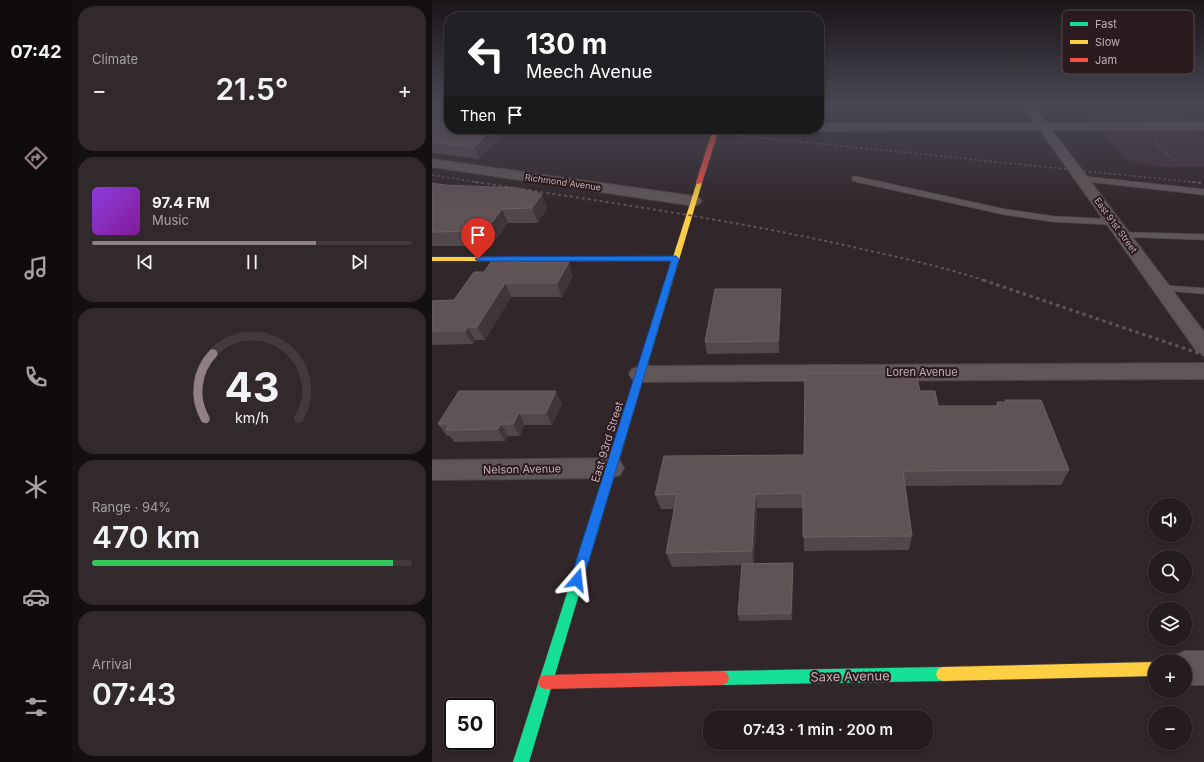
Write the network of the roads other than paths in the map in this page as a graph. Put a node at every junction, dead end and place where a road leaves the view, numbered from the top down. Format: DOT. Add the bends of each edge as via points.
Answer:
graph roads {
  1 [pos="713,140"];
  2 [pos="1053,140"];
  3 [pos="432,163"];
  4 [pos="855,179"];
  5 [pos="1082,179"];
  6 [pos="1204,192"];
  7 [pos="694,201"];
  8 [pos="1118,229"];
  9 [pos="1204,237"];
  10 [pos="432,259"];
  11 [pos="676,259"];
  12 [pos="1161,288"];
  13 [pos="1204,291"];
  14 [pos="1204,347"];
  15 [pos="1204,371"];
  16 [pos="640,374"];
  17 [pos="611,468"];
  18 [pos="432,470"];
  19 [pos="1192,668"];
  20 [pos="1204,668"];
  21 [pos="1148,669"];
  22 [pos="545,682"];
  23 [pos="520,762"];
  1 -- 7 [label="main road, East 93rd Street"];
  2 -- 5 [label="street, East 91st Street"];
  3 -- 7 [label="street, Richmond Avenue"];
  4 -- 8 [label="lane" via="1005,212"];
  5 -- 6 [label="lane"];
  5 -- 8 [label="street, East 91st Street"];
  7 -- 11 [label="main road, East 93rd Street"];
  8 -- 9 [label="lane"];
  8 -- 12 [label="street, East 91st Street"];
  10 -- 11 [label="main road"];
  11 -- 16 [label="main road, East 93rd Street"];
  12 -- 13 [label="lane"];
  12 -- 14 [label="street, East 91st Street"];
  15 -- 16 [label="street, Loren Avenue"];
  16 -- 17 [label="main road, East 93rd Street"];
  17 -- 18 [label="street, Nelson Avenue"];
  17 -- 22 [label="main road, East 93rd Street"];
  19 -- 20 [label="street"];
  21 -- 22 [label="main road, Saxe Avenue"];
  22 -- 23 [label="main road, East 93rd Street"];
}
